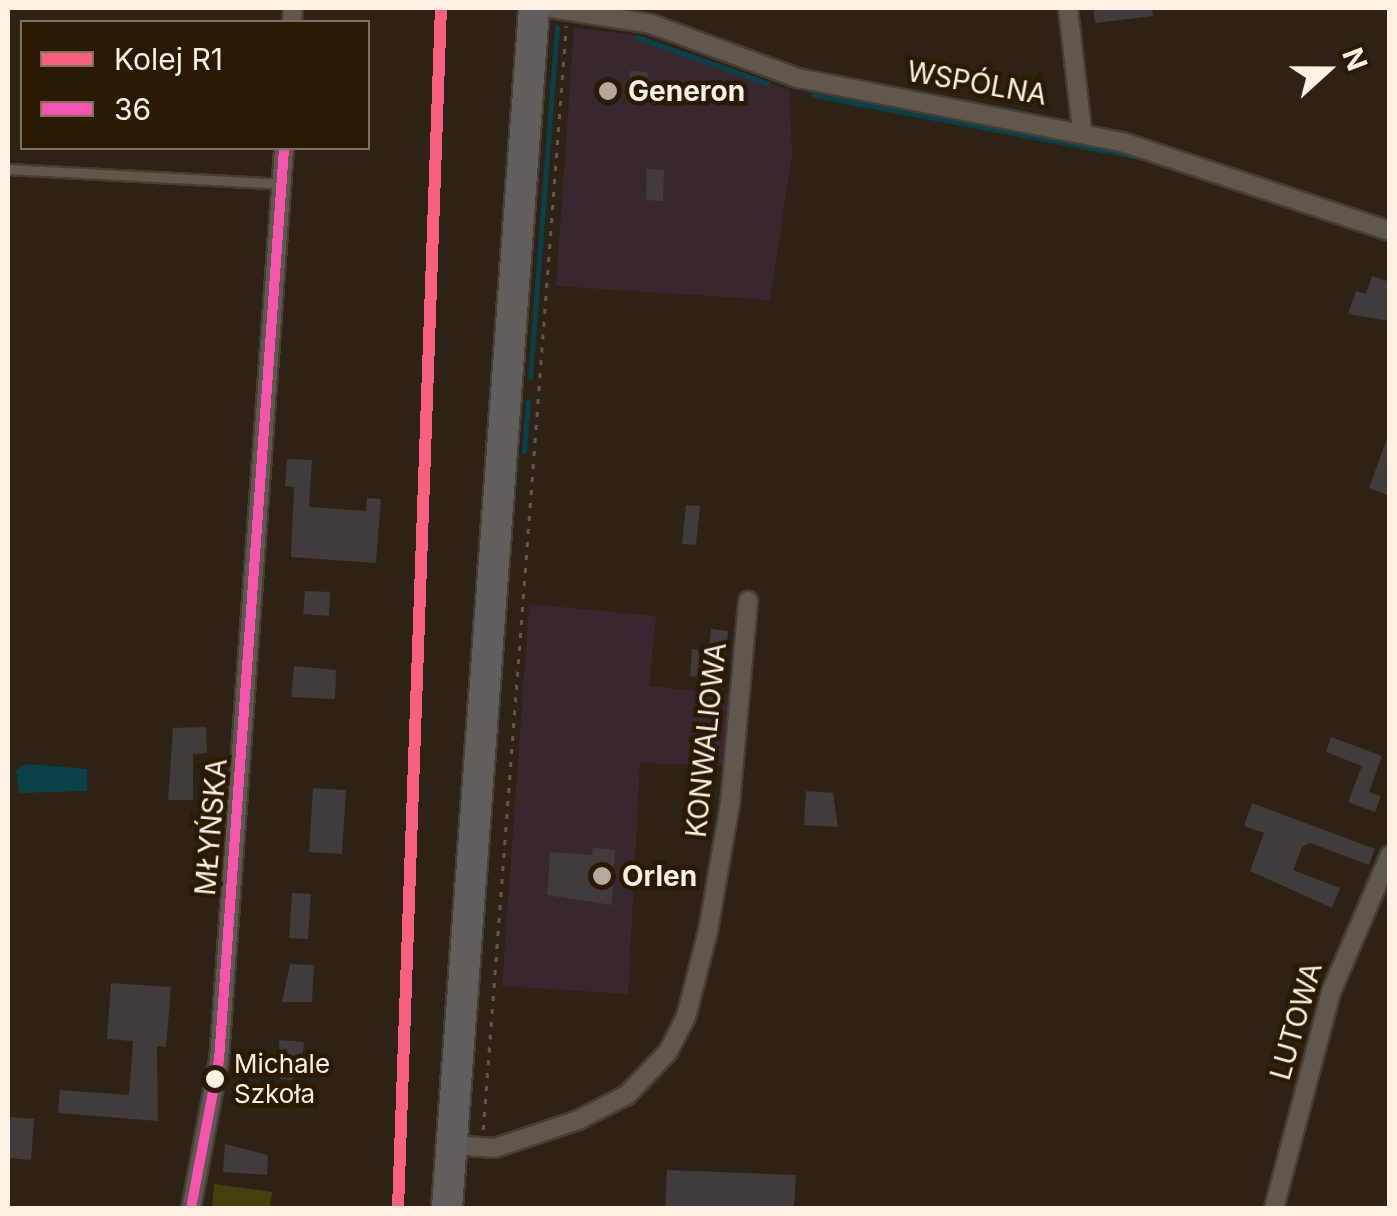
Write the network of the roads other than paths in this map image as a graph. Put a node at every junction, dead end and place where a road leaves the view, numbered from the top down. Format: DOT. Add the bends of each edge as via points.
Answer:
graph roads {
  1 [pos="534,8"];
  2 [pos="1068,8"];
  3 [pos="559,9"];
  4 [pos="1082,131"];
  5 [pos="284,150"];
  6 [pos="8,170"];
  7 [pos="282,184"];
  8 [pos="1390,231"];
  9 [pos="748,601"];
  10 [pos="1390,855"];
  11 [pos="464,1146"];
  12 [pos="191,1208"];
  13 [pos="447,1208"];
  14 [pos="1274,1208"];
  1 -- 11 [label="main road"];
  2 -- 4 [label="street"];
  3 -- 4 [label="street, WSPÓLNA" via="651,24 798,78"];
  4 -- 8 [label="street, WSPÓLNA"];
  5 -- 7 [label="street, MŁYŃSKA"];
  6 -- 7 [label="lane"];
  7 -- 12 [label="street, MŁYŃSKA" via="219,1060"];
  9 -- 11 [label="street, KONWALIOWA" via="730,804 686,1017 668,1052 627,1095 528,1138"];
  10 -- 14 [label="street, LUTOWA" via="1331,992"];
  11 -- 13 [label="main road"];
}
